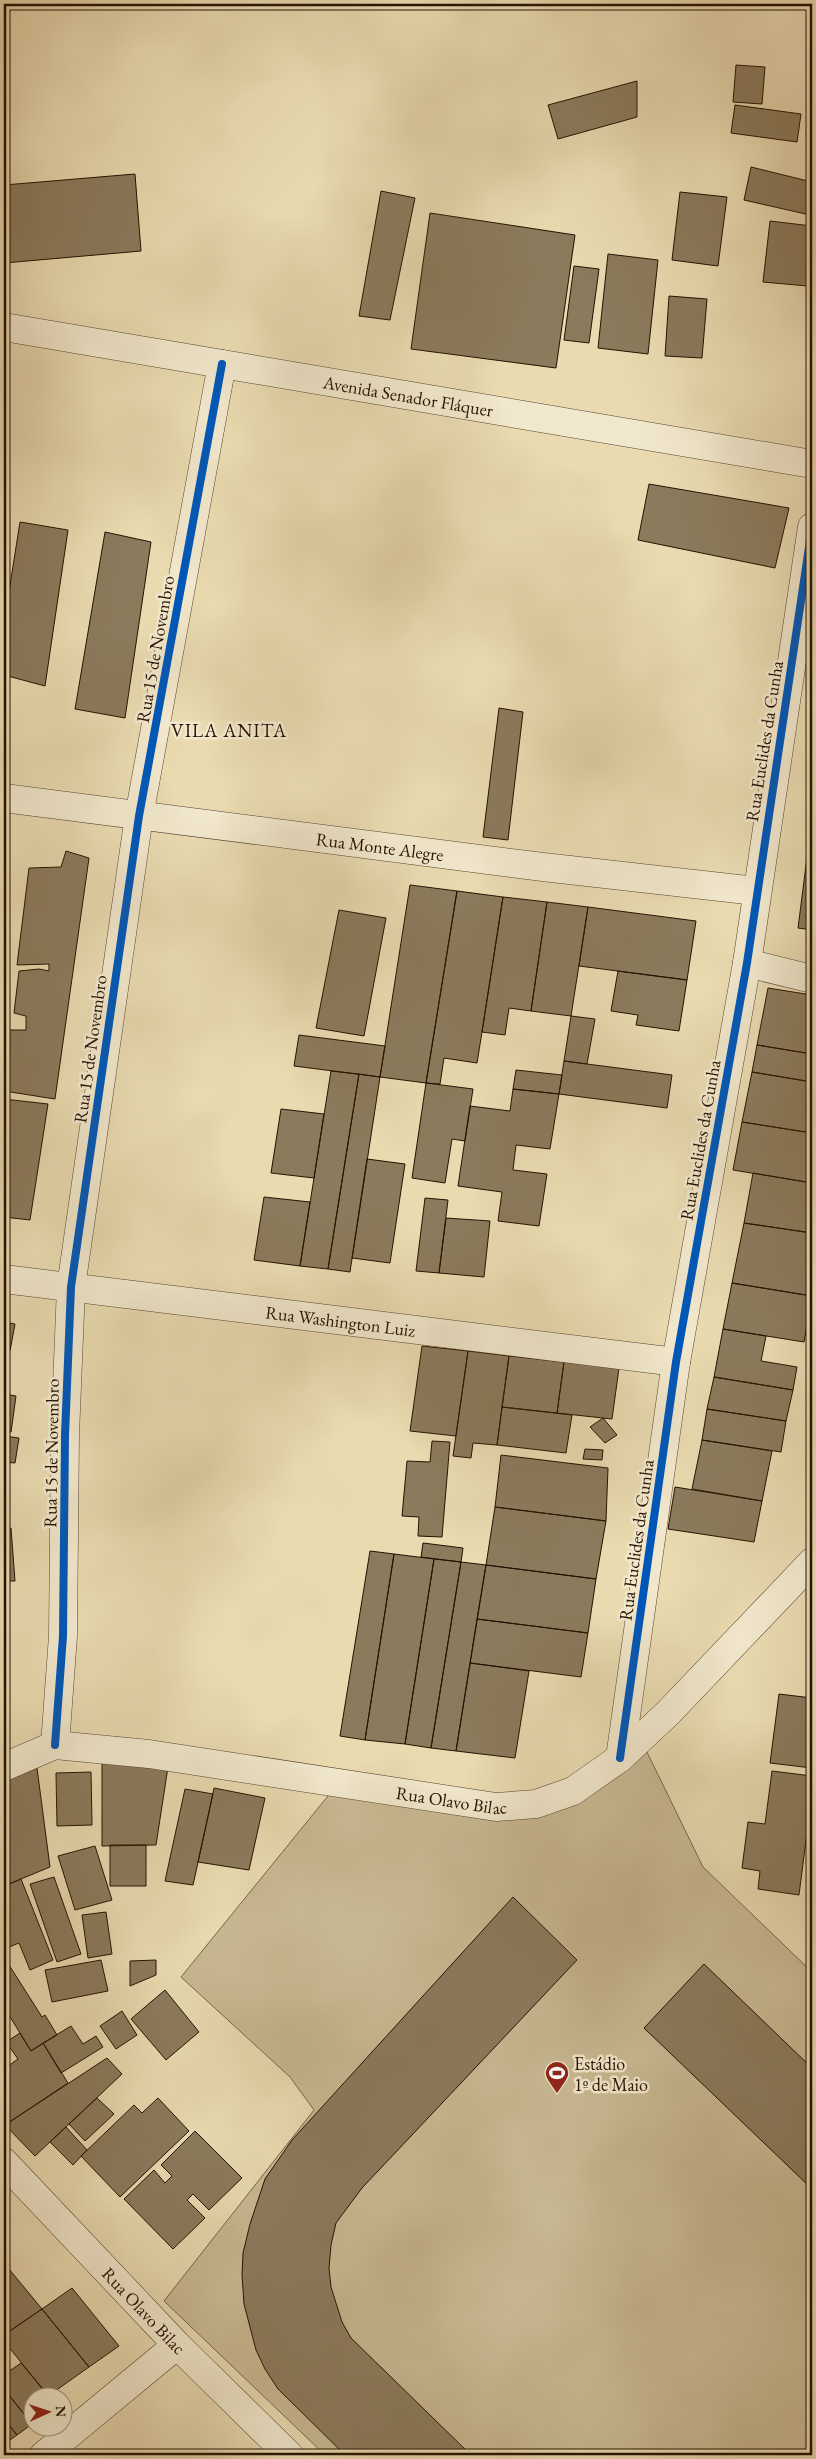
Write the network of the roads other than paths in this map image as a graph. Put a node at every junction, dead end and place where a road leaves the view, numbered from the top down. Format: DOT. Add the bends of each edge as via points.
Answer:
graph roads {
  1 [pos="4,327"];
  2 [pos="222,364"];
  3 [pos="812,464"];
  4 [pos="812,527"];
  5 [pos="4,798"];
  6 [pos="140,816"];
  7 [pos="756,891"];
  8 [pos="747,963"];
  9 [pos="812,978"];
  10 [pos="4,1279"];
  11 [pos="71,1288"];
  12 [pos="676,1362"];
  13 [pos="812,1562"];
  14 [pos="55,1745"];
  15 [pos="620,1758"];
  16 [pos="4,1767"];
  17 [pos="4,2162"];
  18 [pos="177,2345"];
  19 [pos="44,2455"];
  20 [pos="289,2455"];
  1 -- 2 [label="street, Avenida Senador Fláquer"];
  2 -- 3 [label="street, Avenida Senador Fláquer"];
  2 -- 6 [label="street, Rua 15 de Novembro"];
  4 -- 7 [label="street, Rua Euclides da Cunha"];
  5 -- 6 [label="street, Rua Monte Alegre"];
  6 -- 7 [label="street, Rua Monte Alegre"];
  6 -- 11 [label="street, Rua 15 de Novembro"];
  7 -- 8 [label="street, Rua Euclides da Cunha"];
  8 -- 9 [label="street"];
  8 -- 12 [label="street, Rua Euclides da Cunha"];
  10 -- 11 [label="street, Rua Washington Luiz"];
  11 -- 12 [label="street, Rua Washington Luiz"];
  11 -- 14 [label="street, Rua 15 de Novembro" via="65,1435 63,1636"];
  12 -- 15 [label="street, Rua Euclides da Cunha"];
  13 -- 15 [label="street, Rua Olavo Bilac" via="668,1713"];
  14 -- 15 [label="street, Rua Olavo Bilac" via="149,1754 496,1807 536,1804 573,1791"];
  14 -- 16 [label="street, Rua Olavo Bilac"];
  17 -- 18 [label="street, Rua Olavo Bilac"];
  18 -- 19 [label="street"];
  18 -- 20 [label="street, Rua Olavo Bilac"];
}
